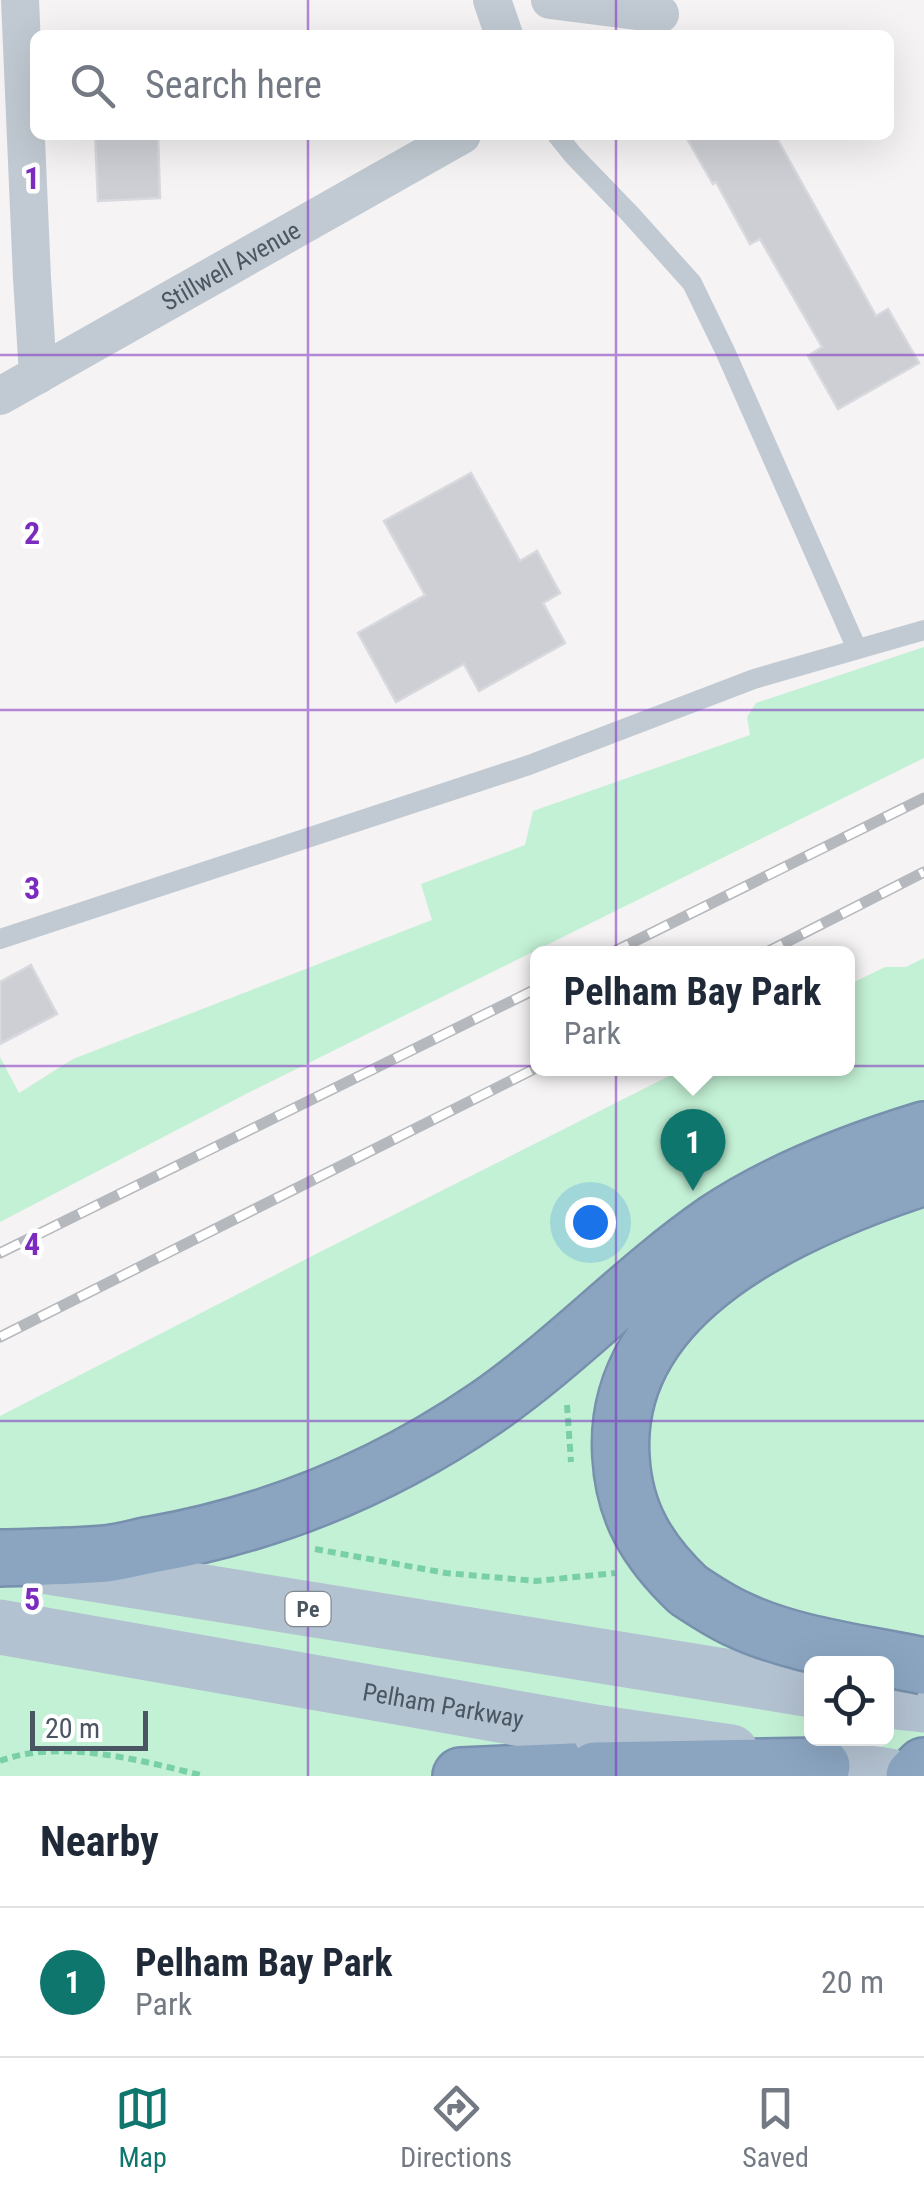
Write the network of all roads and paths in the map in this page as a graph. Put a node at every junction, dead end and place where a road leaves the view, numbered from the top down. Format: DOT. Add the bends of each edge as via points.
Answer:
graph roads {
  1 [pos="20,0"];
  2 [pos="492,0"];
  3 [pos="550,0"];
  4 [pos="674,7"];
  5 [pos="502,30"];
  6 [pos="636,30"];
  7 [pos="453,140"];
  8 [pos="561,140"];
  9 [pos="38,375"];
  10 [pos="0,396"];
  11 [pos="924,630"];
  12 [pos="857,650"];
  13 [pos="0,938"];
  14 [pos="924,1130"];
  15 [pos="924,1178"];
  16 [pos="310,1548"];
  17 [pos="0,1558"];
  18 [pos="618,1573"];
  19 [pos="0,1628"];
  20 [pos="924,1648"];
  21 [pos="924,1666"];
  22 [pos="894,1680"];
  23 [pos="804,1689"];
  24 [pos="894,1701"];
  25 [pos="924,1706"];
  26 [pos="598,1752"];
  27 [pos="0,1760"];
  28 [pos="829,1764"];
  29 [pos="924,1766"];
  30 [pos="204,1776"];
  31 [pos="460,1776"];
  32 [pos="889,1776"];
  33 [pos="914,1776"];
  1 -- 9 [label="street"];
  2 -- 5 [label="street"];
  3 -- 4 [label="street"];
  4 -- 6 [label="street"];
  7 -- 9 [label="street, Stillwell Avenue"];
  8 -- 12 [label="lane" via="692,284"];
  9 -- 10 [label="street, Stillwell Avenue"];
  11 -- 12 [label="lane"];
  12 -- 13 [label="lane" via="754,679 528,765"];
  14 -- 17 [label="highway" via="809,1172 718,1221 494,1402 368,1476 265,1518 186,1539 107,1554"];
  15 -- 21 [label="highway, bridge" via="809,1222 681,1306 634,1370 621,1421 629,1505 663,1566 688,1590 766,1630"];
  16 -- 18 [label="path" via="446,1574 536,1580"];
  17 -- 23 [label="main road, Pe"];
  19 -- 26 [label="main road, Pelham Parkway"];
  20 -- 22 [label="highway"];
  24 -- 25 [label="main road"];
  26 -- 28 [label="highway, bridge"];
  26 -- 31 [label="highway"];
  27 -- 30 [label="path" via="53,1751"];
  28 -- 32 [label="main road"];
  29 -- 33 [label="highway"];
}
